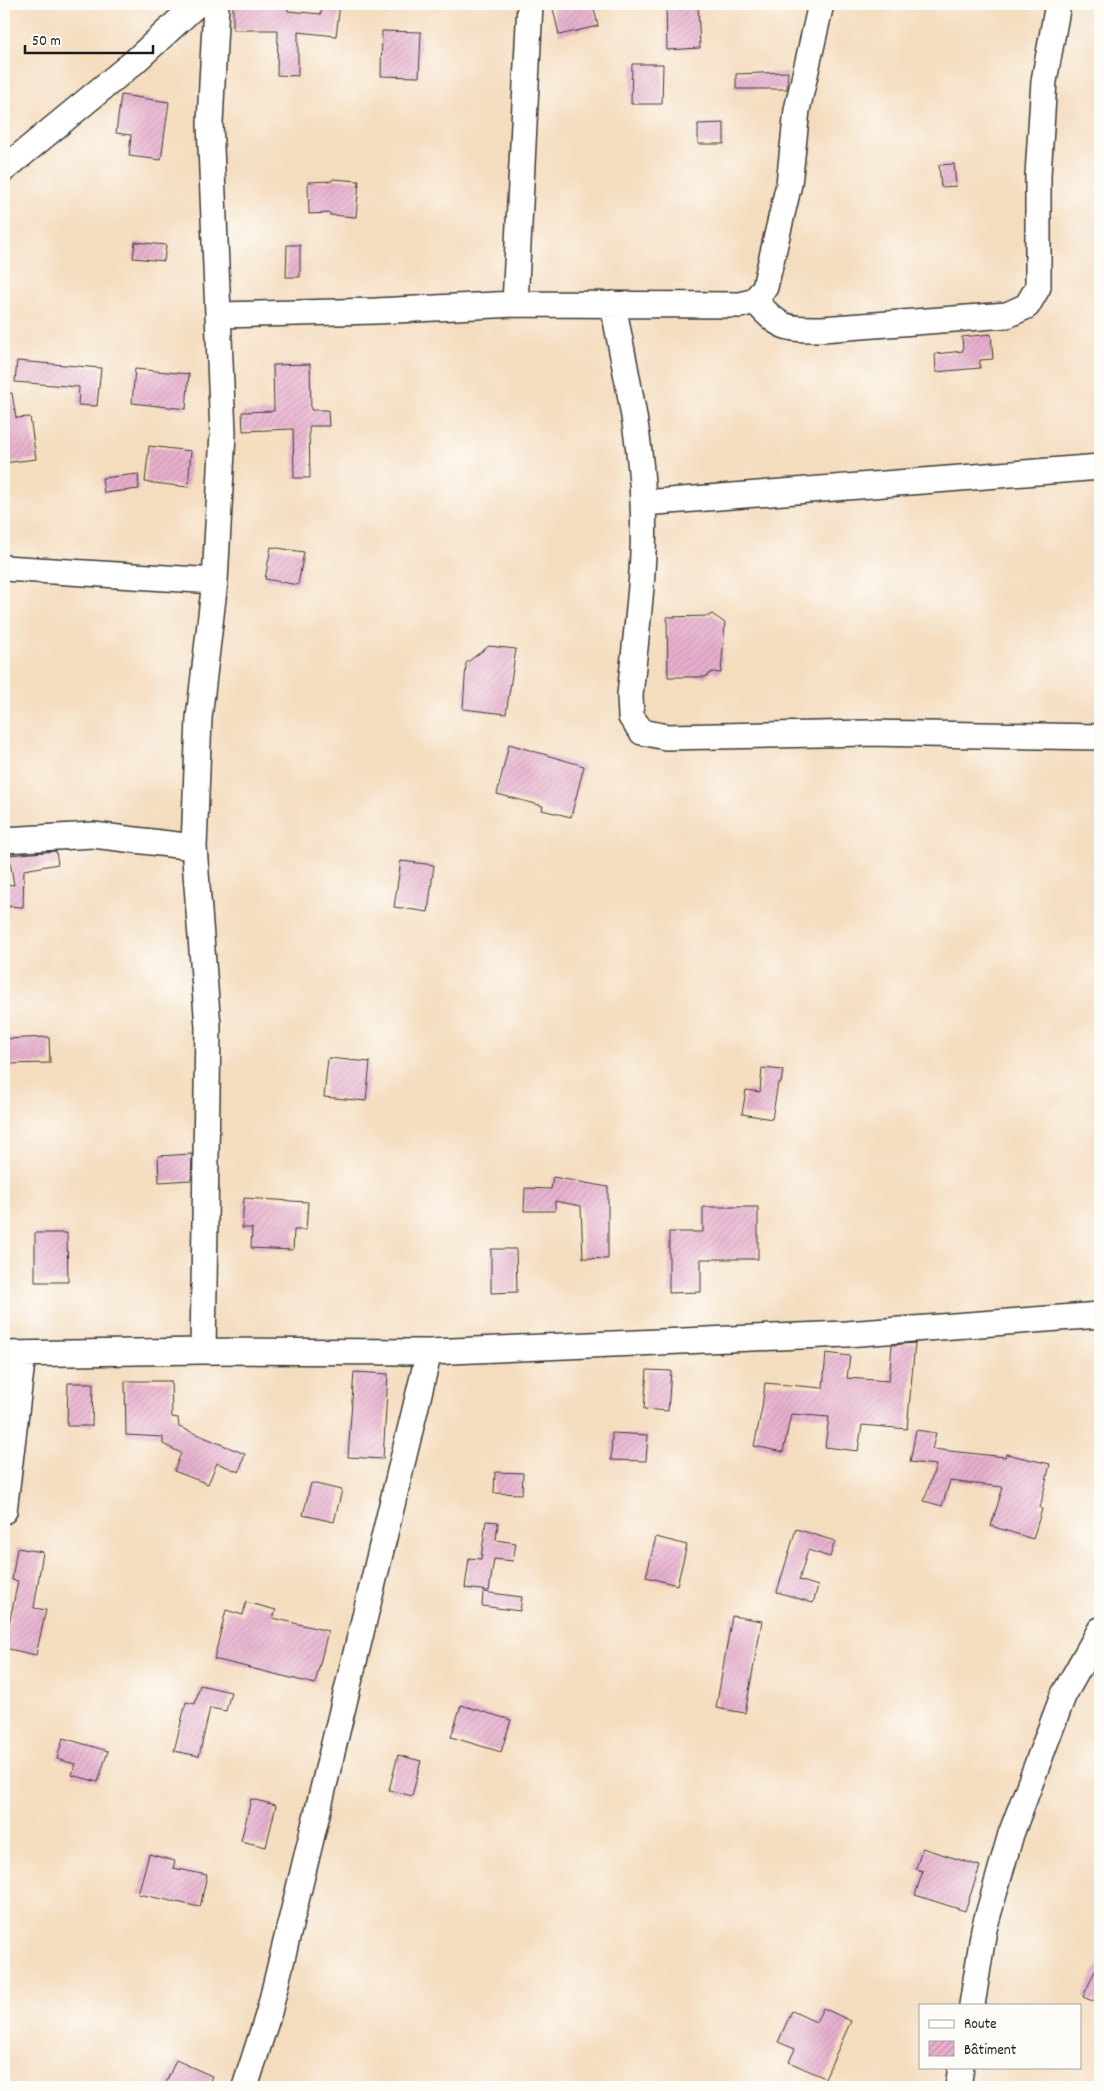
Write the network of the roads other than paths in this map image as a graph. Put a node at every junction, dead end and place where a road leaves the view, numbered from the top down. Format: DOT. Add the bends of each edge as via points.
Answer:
graph roads {
  1 [pos="197,4"];
  2 [pos="216,4"];
  3 [pos="530,4"];
  4 [pos="821,4"];
  5 [pos="1058,4"];
  6 [pos="4,169"];
  7 [pos="755,301"];
  8 [pos="514,304"];
  9 [pos="613,304"];
  10 [pos="218,315"];
  11 [pos="1100,467"];
  12 [pos="644,502"];
  13 [pos="4,568"];
  14 [pos="215,580"];
  15 [pos="1100,737"];
  16 [pos="4,840"];
  17 [pos="194,847"];
  18 [pos="1100,1314"];
  19 [pos="203,1351"];
  20 [pos="429,1352"];
  21 [pos="14,1354"];
  22 [pos="4,1511"];
  23 [pos="1100,1630"];
  24 [pos="972,2004"];
  25 [pos="961,2068"];
  26 [pos="245,2087"];
  27 [pos="958,2087"];
  1 -- 6 [label="street" via="134,62"];
  2 -- 10 [label="street" via="210,123"];
  3 -- 8 [label="street"];
  4 -- 7 [label="street" via="797,110 789,184 765,288"];
  5 -- 7 [label="street" via="1042,109 1038,287 1027,306 1007,315 792,329 774,322"];
  7 -- 9 [label="street" via="740,305"];
  8 -- 9 [label="street"];
  8 -- 10 [label="street"];
  9 -- 12 [label="street" via="636,425"];
  10 -- 14 [label="street" via="223,433"];
  11 -- 12 [label="street"];
  12 -- 15 [label="street" via="643,554 630,696 631,717 642,732 666,737 868,733"];
  13 -- 14 [label="street"];
  14 -- 17 [label="street" via="199,718"];
  16 -- 17 [label="street" via="93,835"];
  17 -- 19 [label="street" via="208,1027"];
  18 -- 20 [label="street" via="846,1334"];
  19 -- 20 [label="street"];
  19 -- 21 [label="street"];
  20 -- 26 [label="street" via="269,2012"];
  21 -- 22 [label="street"];
  23 -- 24 [label="street" via="1063,1696 1011,1834 984,1929"];
  25 -- 27 [label="street"];
}
